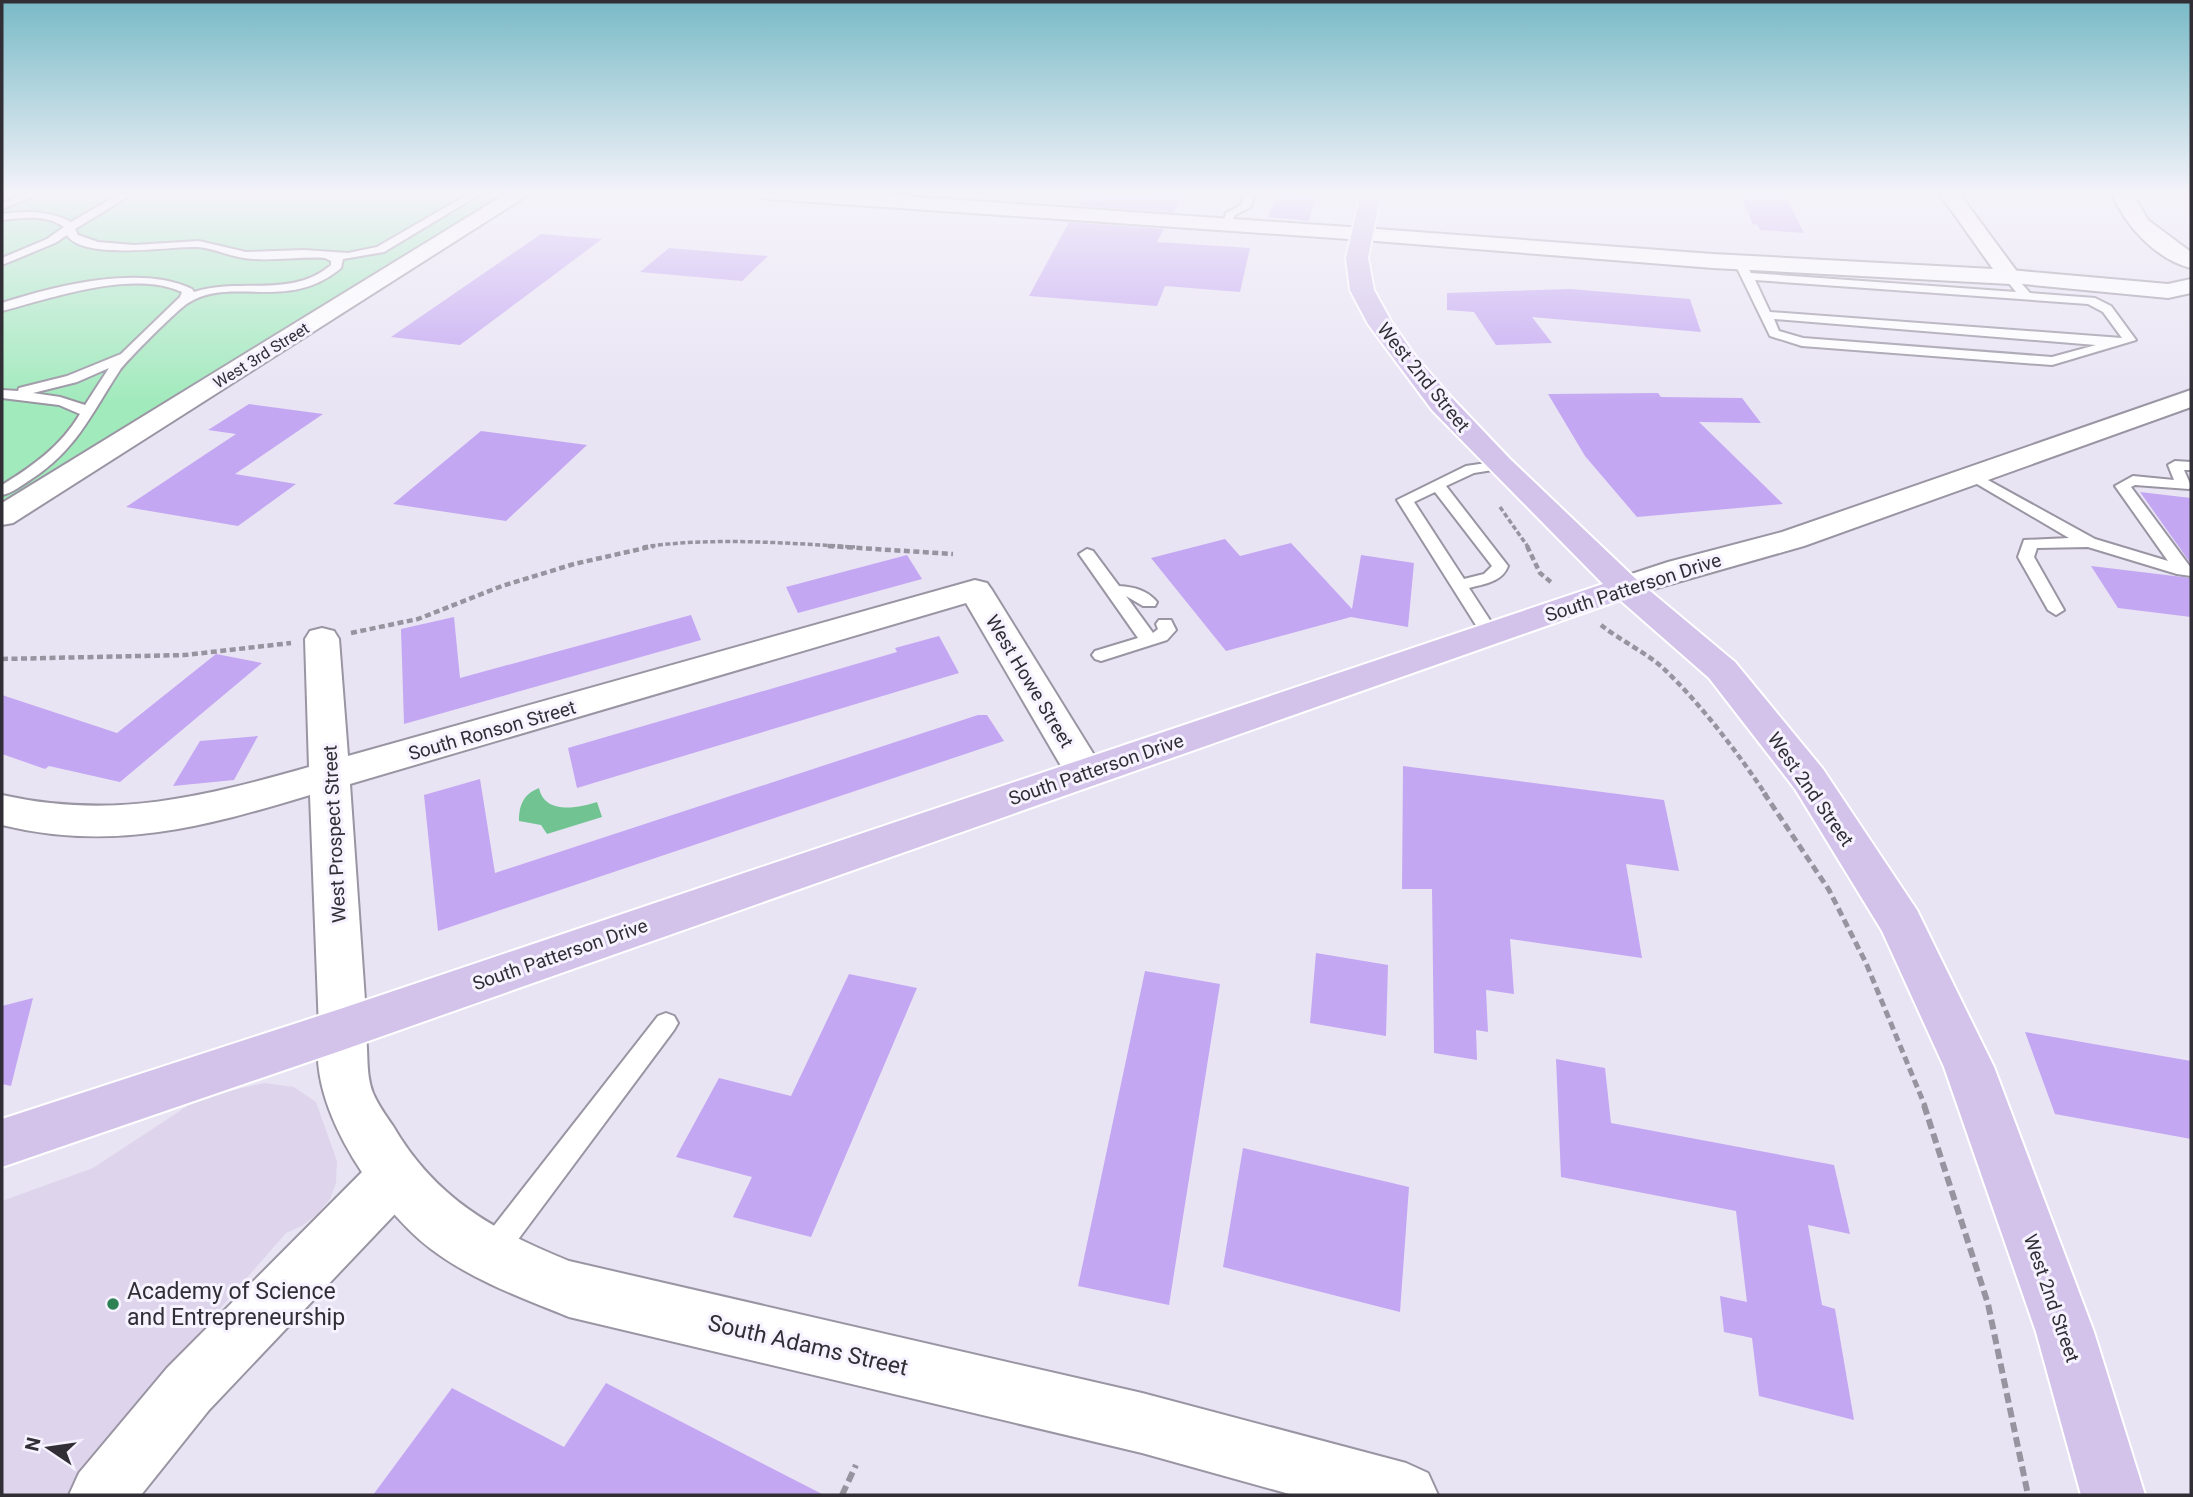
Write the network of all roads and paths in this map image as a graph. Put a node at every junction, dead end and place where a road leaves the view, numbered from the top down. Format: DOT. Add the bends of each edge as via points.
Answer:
graph roads {
  1 [pos="338,263"];
  2 [pos="344,263"];
  3 [pos="408,263"];
  4 [pos="1358,263"];
  5 [pos="1676,263"];
  6 [pos="2000,263"];
  7 [pos="335,269"];
  8 [pos="1743,269"];
  9 [pos="2010,277"];
  10 [pos="176,285"];
  11 [pos="2191,286"];
  12 [pos="58,290"];
  13 [pos="222,290"];
  14 [pos="6,292"];
  15 [pos="2026,296"];
  16 [pos="182,302"];
  17 [pos="2,307"];
  18 [pos="1766,315"];
  19 [pos="2116,343"];
  20 [pos="128,354"];
  21 [pos="2,394"];
  22 [pos="2191,398"];
  23 [pos="88,413"];
  24 [pos="1500,465"];
  25 [pos="2191,466"];
  26 [pos="1972,477"];
  27 [pos="1437,485"];
  28 [pos="2,491"];
  29 [pos="2188,491"];
  30 [pos="2,516"];
  31 [pos="2089,542"];
  32 [pos="953,554"];
  33 [pos="1087,554"];
  34 [pos="2187,572"];
  35 [pos="1459,586"];
  36 [pos="1625,587"];
  37 [pos="975,590"];
  38 [pos="1114,591"];
  39 [pos="1149,602"];
  40 [pos="2056,610"];
  41 [pos="1164,624"];
  42 [pos="1490,634"];
  43 [pos="322,639"];
  44 [pos="1149,640"];
  45 [pos="1623,643"];
  46 [pos="1101,655"];
  47 [pos="2,659"];
  48 [pos="1085,773"];
  49 [pos="332,777"];
  50 [pos="2,810"];
  51 [pos="666,1023"];
  52 [pos="343,1029"];
  53 [pos="2,1143"];
  54 [pos="394,1177"];
  55 [pos="489,1255"];
  56 [pos="856,1465"];
  57 [pos="102,1495"];
  58 [pos="842,1495"];
  59 [pos="1406,1495"];
  60 [pos="2028,1495"];
  61 [pos="2113,1495"];
  1 -- 7 [label="lane"];
  2 -- 7 [label="lane"];
  3 -- 30 [label="street, West 3rd Street"];
  4 -- 24 [label="main road, West 2nd Street" via="1363,290 1380,324 1442,404"];
  5 -- 8 [label="street"];
  6 -- 9 [label="street"];
  7 -- 13 [label="lane" via="318,280 289,288"];
  8 -- 9 [label="street"];
  8 -- 15 [label="lane"];
  8 -- 18 [label="lane"];
  9 -- 11 [label="street" via="2168,291"];
  9 -- 15 [label="lane"];
  10 -- 12 [label="lane" via="131,282"];
  10 -- 13 [label="lane"];
  10 -- 16 [label="lane" via="188,291"];
  12 -- 14 [label="lane"];
  12 -- 17 [label="lane"];
  13 -- 16 [label="lane"];
  15 -- 19 [label="lane" via="2091,301 2107,309 2130,340"];
  16 -- 20 [label="lane"];
  18 -- 19 [label="lane"];
  18 -- 19 [label="lane" via="1774,333 1802,342 2052,361"];
  20 -- 21 [label="lane" via="72,379"];
  20 -- 23 [label="lane"];
  21 -- 23 [label="lane" via="62,402"];
  22 -- 26 [label="street, South Patterson Drive"];
  23 -- 28 [label="lane" via="64,449"];
  24 -- 27 [label="lane" via="1471,469"];
  24 -- 36 [label="main road, West 2nd Street"];
  25 -- 29 [label="lane" via="2175,465"];
  26 -- 31 [label="lane"];
  26 -- 36 [label="street, South Patterson Drive" via="1793,539"];
  27 -- 35 [label="lane" via="1405,500"];
  27 -- 35 [label="lane" via="1500,566 1490,577"];
  29 -- 34 [label="lane" via="2133,480 2122,486"];
  31 -- 34 [label="lane"];
  31 -- 40 [label="lane" via="2030,543 2026,557"];
  32 -- 43 [label="path" via="759,541 678,542 574,564 418,619"];
  33 -- 38 [label="lane"];
  35 -- 42 [label="lane"];
  36 -- 42 [label="main road, South Patterson Drive"];
  36 -- 61 [label="main road, West 2nd Street" via="1722,670 1809,779 1901,923 1969,1067 2065,1332"];
  37 -- 48 [label="street, West Howe Street"];
  37 -- 49 [label="street, South Ronson Street"];
  38 -- 39 [label="lane" via="1142,595"];
  38 -- 44 [label="lane"];
  41 -- 44 [label="lane" via="1167,630"];
  42 -- 48 [label="main road, South Patterson Drive"];
  43 -- 47 [label="path" via="185,655"];
  43 -- 49 [label="street, West Prospect Street"];
  44 -- 46 [label="lane"];
  45 -- 60 [label="path" via="1662,667 1739,755 1829,890 1867,964 1930,1119 1989,1304"];
  48 -- 52 [label="main road, South Patterson Drive"];
  49 -- 50 [label="street, South Ronson Street" via="165,816 92,823"];
  49 -- 52 [label="street, West Prospect Street"];
  51 -- 55 [label="lane"];
  52 -- 53 [label="main road, South Patterson Drive"];
  52 -- 54 [label="street, South Adams Street" via="346,1084 377,1152"];
  54 -- 55 [label="street, South Adams Street" via="413,1201 443,1226"];
  54 -- 57 [label="street" via="188,1389"];
  55 -- 59 [label="street, South Adams Street" via="569,1289 1142,1423"];
  56 -- 58 [label="path"];
}
